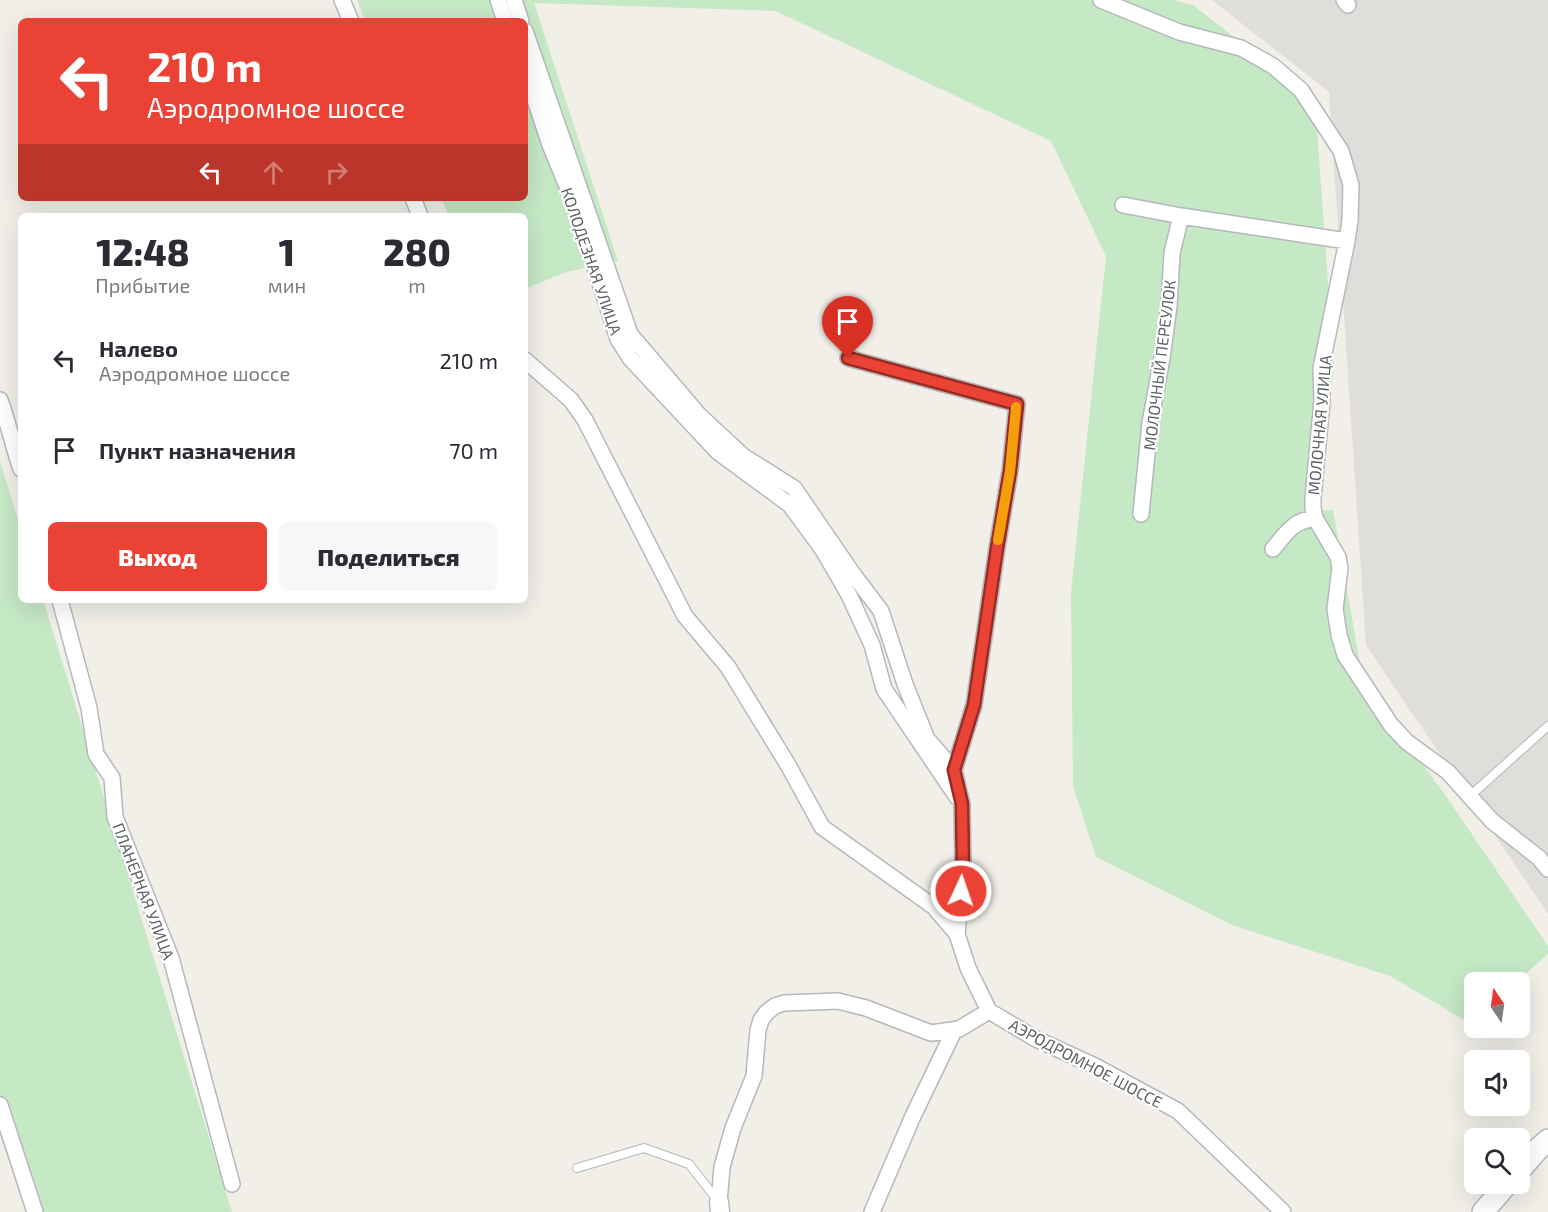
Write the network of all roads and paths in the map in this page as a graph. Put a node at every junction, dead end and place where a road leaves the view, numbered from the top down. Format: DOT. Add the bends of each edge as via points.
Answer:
graph roads {
  1 [pos="342,0"];
  2 [pos="498,0"];
  3 [pos="514,0"];
  4 [pos="1101,0"];
  5 [pos="350,18"];
  6 [pos="504,18"];
  7 [pos="520,18"];
  8 [pos="528,40"];
  9 [pos="528,79"];
  10 [pos="1123,205"];
  11 [pos="1181,216"];
  12 [pos="1347,241"];
  13 [pos="848,358"];
  14 [pos="528,363"];
  15 [pos="0,400"];
  16 [pos="18,460"];
  17 [pos="794,488"];
  18 [pos="1141,514"];
  19 [pos="1316,518"];
  20 [pos="1273,549"];
  21 [pos="61,603"];
  22 [pos="1548,726"];
  23 [pos="954,770"];
  24 [pos="1470,796"];
  25 [pos="962,804"];
  26 [pos="1548,869"];
  27 [pos="957,934"];
  28 [pos="989,1011"];
  29 [pos="953,1030"];
  30 [pos="0,1105"];
  31 [pos="1548,1140"];
  32 [pos="1530,1158"];
  33 [pos="577,1168"];
  34 [pos="232,1184"];
  35 [pos="1499,1194"];
  36 [pos="719,1207"];
  37 [pos="35,1212"];
  38 [pos="872,1212"];
  39 [pos="1283,1212"];
  40 [pos="1483,1212"];
  1 -- 5 [label="street"];
  2 -- 6 [label="street"];
  3 -- 7 [label="street"];
  4 -- 12 [label="street, МОЛОЧНАЯ УЛИЦА" via="1179,32 1241,48 1273,66 1301,90 1341,151 1351,185"];
  8 -- 17 [label="street, КОЛОДЕЗНАЯ УЛИЦА" via="630,334 699,415 743,456"];
  9 -- 25 [label="street, КОЛОДЕЗНАЯ УЛИЦА" via="618,339 630,358 718,452 790,505 849,595 872,645 884,689"];
  10 -- 11 [label="street"];
  11 -- 12 [label="street"];
  11 -- 18 [label="street, МОЛОЧНЫЙ ПЕРЕУЛОК" via="1172,253 1169,306 1150,423"];
  12 -- 19 [label="street, МОЛОЧНАЯ УЛИЦА" via="1321,368 1322,401 1313,498"];
  13 -- 23 [label="street" via="1017,404 974,705"];
  14 -- 27 [label="street" via="571,400 585,420 686,616 728,667 822,827 934,907"];
  15 -- 16 [label="street"];
  17 -- 23 [label="street, АЭРОДРОМНОЕ ШОССЕ" via="881,611 927,739"];
  19 -- 20 [label="street" via="1293,525"];
  19 -- 24 [label="street, МОЛОЧНАЯ УЛИЦА" via="1338,557 1335,609 1345,655 1391,725 1448,772"];
  21 -- 34 [label="street, ПЛАНЕРНАЯ УЛИЦА" via="89,708 96,754 111,778 115,817 171,958"];
  22 -- 24 [label="lane"];
  23 -- 25 [label="street, АЭРОДРОМНОЕ ШОССЕ"];
  24 -- 26 [label="street, МОЛОЧНАЯ УЛИЦА" via="1492,821"];
  25 -- 27 [label="street, АЭРОДРОМНОЕ ШОССЕ" via="963,869"];
  27 -- 28 [label="street, АЭРОДРОМНОЕ ШОССЕ"];
  28 -- 29 [label="street"];
  28 -- 39 [label="street, АЭРОДРОМНОЕ ШОССЕ" via="1178,1111"];
  29 -- 36 [label="street" via="930,1033 838,1001 784,1003 767,1012 758,1030 754,1077 722,1167"];
  29 -- 38 [label="street"];
  30 -- 37 [label="street"];
  31 -- 32 [label="main road"];
  33 -- 36 [label="lane" via="644,1148 689,1164"];
  35 -- 40 [label="main road"];
}
